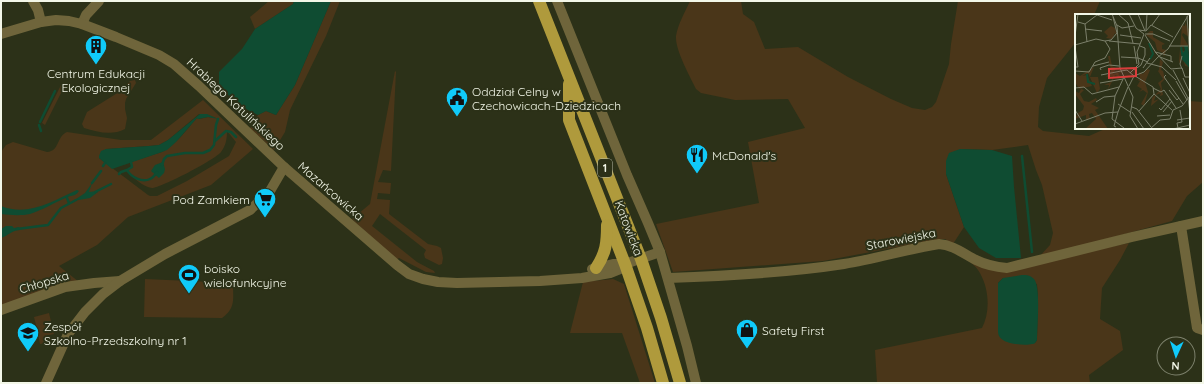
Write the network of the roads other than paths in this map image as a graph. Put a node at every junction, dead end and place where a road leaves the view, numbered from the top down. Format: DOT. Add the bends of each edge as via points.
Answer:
graph roads {
  1 [pos="33,1"];
  2 [pos="98,1"];
  3 [pos="540,1"];
  4 [pos="557,1"];
  5 [pos="41,22"];
  6 [pos="82,24"];
  7 [pos="1,34"];
  8 [pos="570,77"];
  9 [pos="284,167"];
  10 [pos="607,218"];
  11 [pos="1203,222"];
  12 [pos="1181,226"];
  13 [pos="660,252"];
  14 [pos="641,259"];
  15 [pos="625,264"];
  16 [pos="596,268"];
  17 [pos="570,278"];
  18 [pos="668,278"];
  19 [pos="120,281"];
  20 [pos="1,310"];
  21 [pos="1203,330"];
  22 [pos="43,383"];
  23 [pos="47,383"];
  24 [pos="663,383"];
  25 [pos="680,383"];
  26 [pos="696,383"];
  1 -- 5 [label="street"];
  2 -- 6 [label="street" via="86,14"];
  3 -- 8 [label="main road, Katowicka / 1"];
  4 -- 13 [label="street"];
  5 -- 6 [label="street, Hrabiego Kotulińskiego" via="56,20"];
  5 -- 7 [label="street, Hrabiego Kotulińskiego"];
  6 -- 9 [label="street, Hrabiego Kotulińskiego" via="159,55 174,64"];
  8 -- 10 [label="main road, Katowicka / 1" via="569,120"];
  8 -- 14 [label="main road, Katowicka / 1"];
  9 -- 17 [label="street, Mazańcowicka" via="396,265 416,277 457,283 540,282"];
  9 -- 19 [label="street, Mazańcowicka" via="270,191 250,210 165,254"];
  10 -- 15 [label="main road, Katowicka / 1"];
  10 -- 16 [label="main road" via="605,252"];
  11 -- 12 [label="street, Starowiejska"];
  12 -- 18 [label="street, Starowiejska" via="1007,268 985,264 947,244 939,244 812,268 726,276"];
  12 -- 21 [label="street" via="1197,328"];
  13 -- 14 [label="street, Mazańcowicka"];
  13 -- 18 [label="street"];
  14 -- 15 [label="street, Mazańcowicka"];
  14 -- 25 [label="main road, Katowicka / 1"];
  15 -- 16 [label="street, Mazańcowicka"];
  15 -- 17 [label="street, Mazańcowicka" via="610,274"];
  15 -- 24 [label="main road, Katowicka / 1"];
  16 -- 17 [label="street, Mazańcowicka"];
  18 -- 26 [label="street"];
  19 -- 20 [label="street, Chłopska" via="65,287"];
  19 -- 23 [label="street, Mazańcowicka" via="85,312 68,334"];
  22 -- 23 [label="street"];
}
